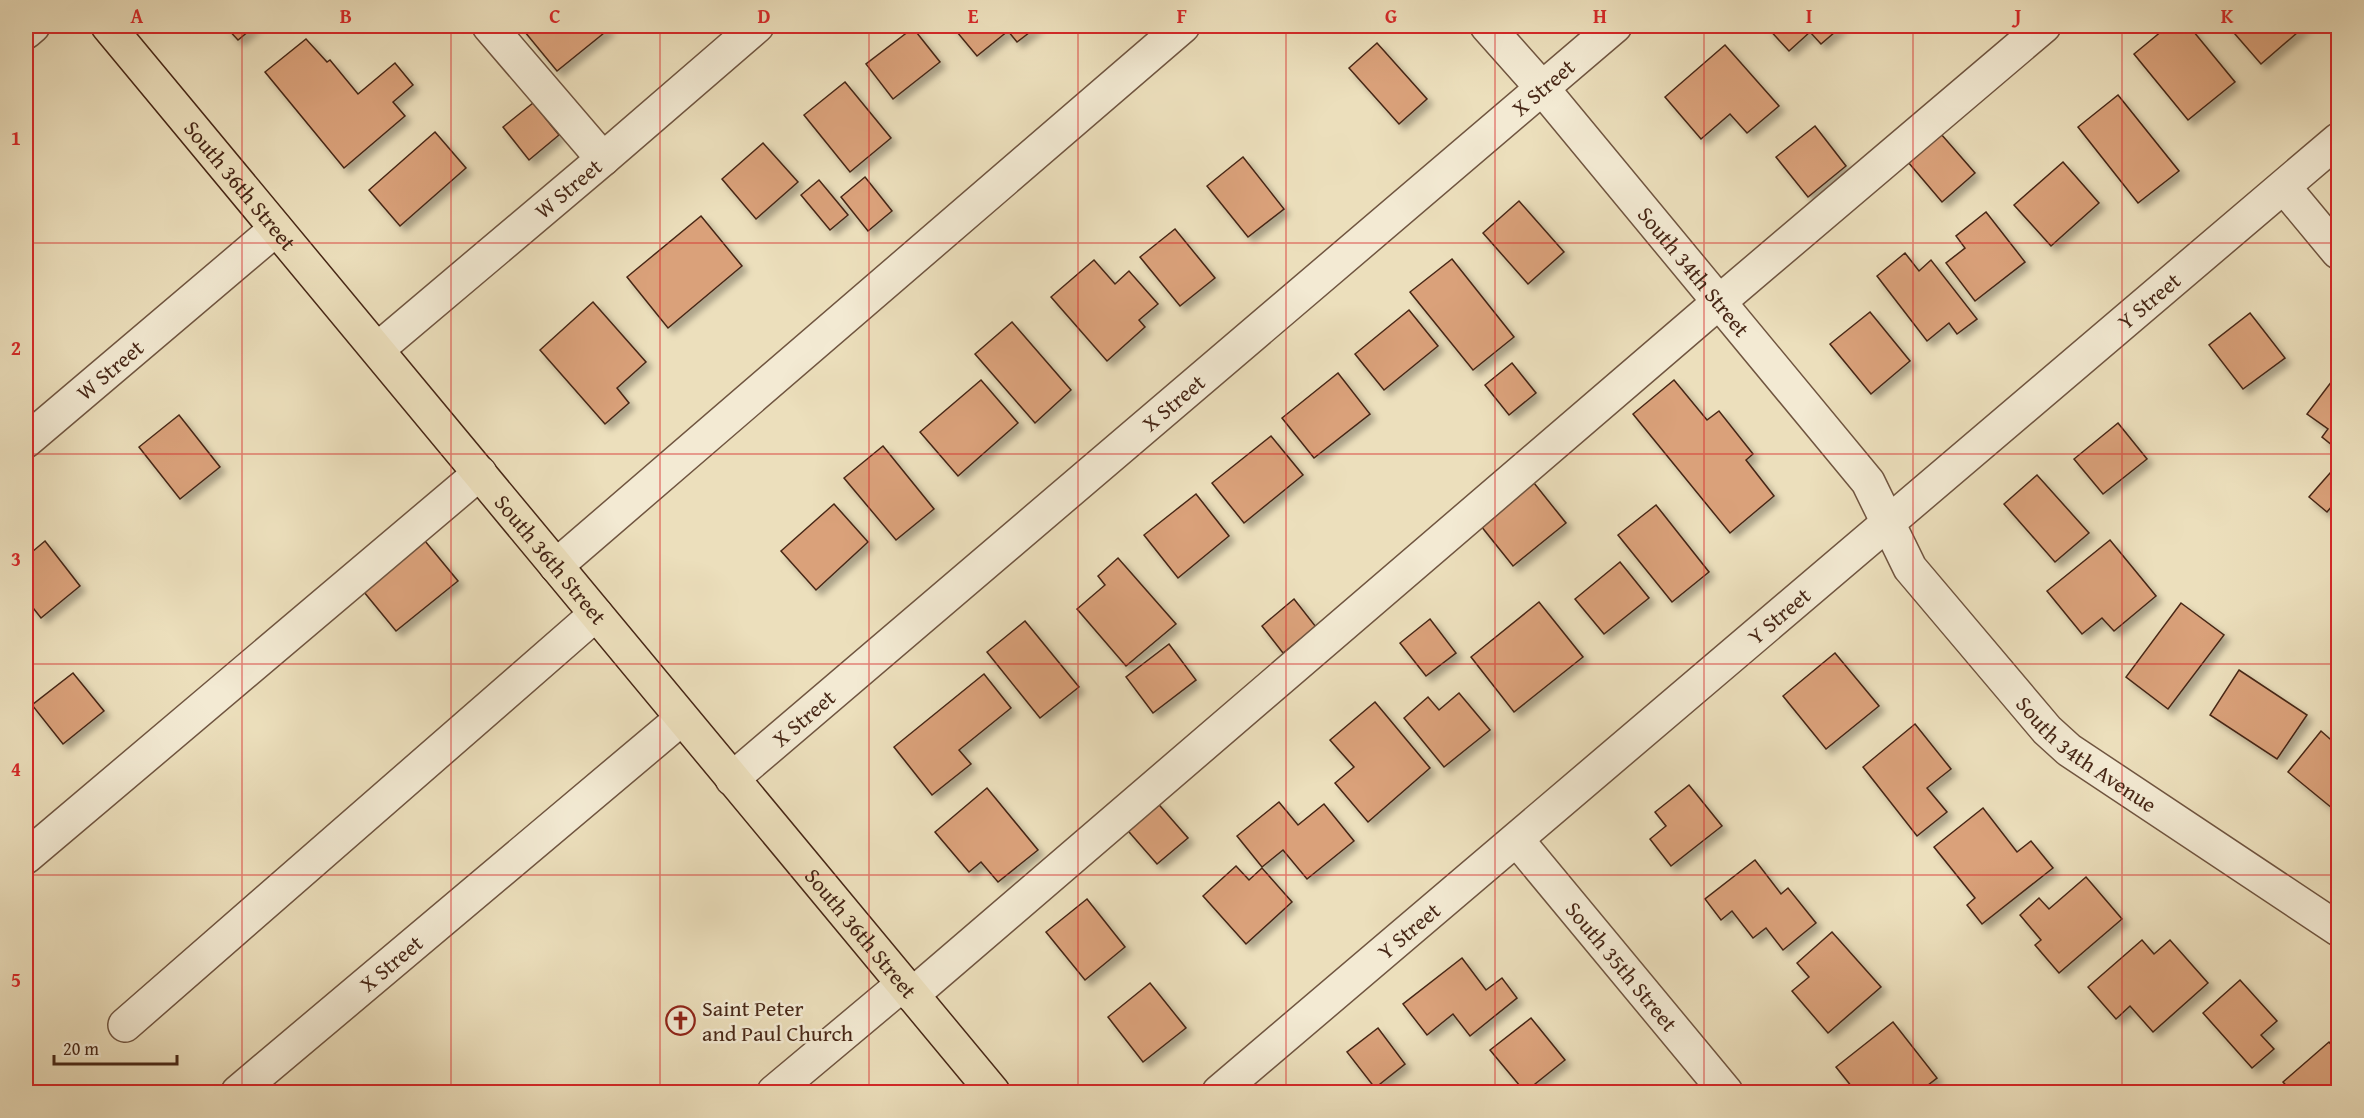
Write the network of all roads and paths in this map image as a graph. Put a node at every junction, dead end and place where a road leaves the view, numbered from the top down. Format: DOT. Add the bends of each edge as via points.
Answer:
graph roads {
  1 [pos="33,26"];
  2 [pos="108,26"];
  3 [pos="489,26"];
  4 [pos="757,26"];
  5 [pos="1184,26"];
  6 [pos="1487,26"];
  7 [pos="1615,26"];
  8 [pos="2044,26"];
  9 [pos="26,32"];
  10 [pos="1542,88"];
  11 [pos="2338,140"];
  12 [pos="603,159"];
  13 [pos="2284,187"];
  14 [pos="276,229"];
  15 [pos="2338,252"];
  16 [pos="1719,302"];
  17 [pos="378,349"];
  18 [pos="26,441"];
  19 [pos="480,473"];
  20 [pos="1888,525"];
  21 [pos="556,566"];
  22 [pos="596,614"];
  23 [pos="681,718"];
  24 [pos="732,779"];
  25 [pos="1518,840"];
  26 [pos="26,857"];
  27 [pos="2338,928"];
  28 [pos="907,989"];
  29 [pos="125,1025"];
  30 [pos="238,1092"];
  31 [pos="774,1092"];
  32 [pos="993,1092"];
  33 [pos="1219,1092"];
  34 [pos="1726,1092"];
  1 -- 9 [label="street"];
  2 -- 14 [label="main road, South 36th Street"];
  3 -- 12 [label="street"];
  4 -- 12 [label="street, W Street"];
  5 -- 21 [label="street"];
  6 -- 10 [label="street, South 34th Street"];
  7 -- 10 [label="street, X Street"];
  8 -- 16 [label="street"];
  10 -- 16 [label="street, South 34th Street"];
  10 -- 24 [label="street, X Street"];
  11 -- 13 [label="street, Y Street"];
  12 -- 17 [label="street, W Street"];
  13 -- 15 [label="street"];
  13 -- 20 [label="street, Y Street"];
  14 -- 17 [label="main road, South 36th Street"];
  14 -- 18 [label="street, W Street"];
  16 -- 20 [label="street, South 34th Street" via="1868,482"];
  16 -- 28 [label="street"];
  17 -- 19 [label="main road, South 36th Street"];
  19 -- 21 [label="main road, South 36th Street"];
  19 -- 26 [label="street"];
  20 -- 25 [label="street, Y Street"];
  20 -- 27 [label="street, South 34th Avenue" via="1910,568 2047,730 2069,750"];
  21 -- 22 [label="main road, South 36th Street"];
  22 -- 23 [label="main road, South 36th Street"];
  22 -- 29 [label="street"];
  23 -- 24 [label="main road, South 36th Street"];
  23 -- 30 [label="street, X Street"];
  24 -- 28 [label="main road, South 36th Street"];
  25 -- 33 [label="street, Y Street"];
  25 -- 34 [label="street, South 35th Street"];
  28 -- 31 [label="street"];
  28 -- 32 [label="main road, South 36th Street"];
}
